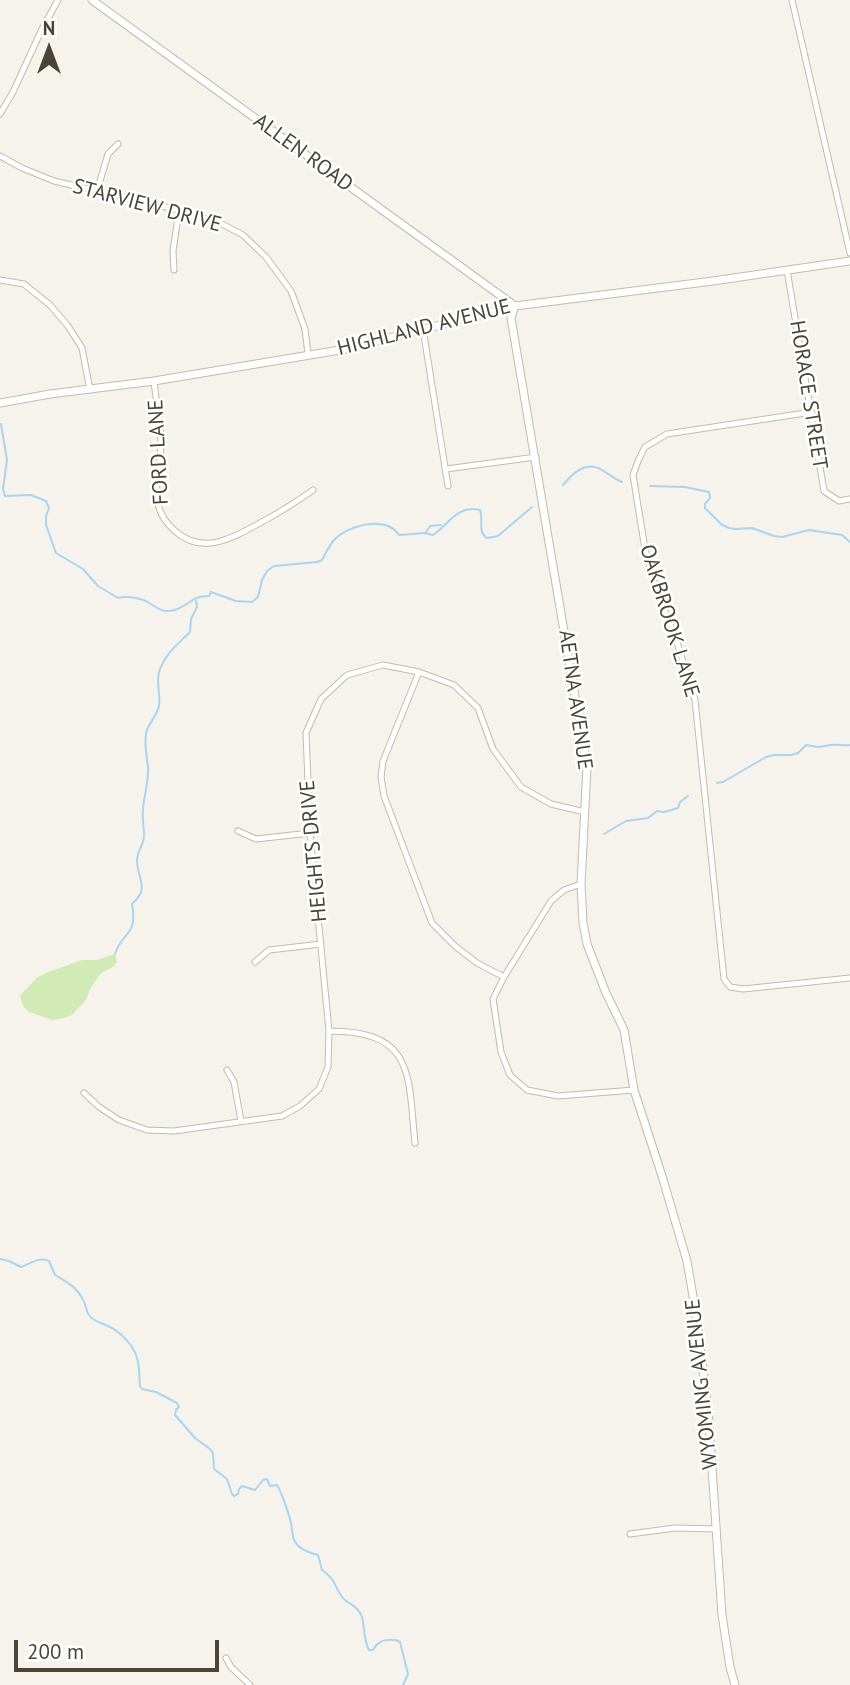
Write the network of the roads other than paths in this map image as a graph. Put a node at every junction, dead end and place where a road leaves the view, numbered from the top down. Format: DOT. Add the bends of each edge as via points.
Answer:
graph roads {
  1 [pos="58,0"];
  2 [pos="92,0"];
  3 [pos="792,0"];
  4 [pos="103,3"];
  5 [pos="0,114"];
  6 [pos="118,144"];
  7 [pos="0,156"];
  8 [pos="97,191"];
  9 [pos="179,210"];
  10 [pos="850,253"];
  11 [pos="850,261"];
  12 [pos="174,270"];
  13 [pos="787,270"];
  14 [pos="0,280"];
  15 [pos="515,306"];
  16 [pos="423,329"];
  17 [pos="308,355"];
  18 [pos="154,381"];
  19 [pos="90,390"];
  20 [pos="0,403"];
  21 [pos="812,412"];
  22 [pos="536,457"];
  23 [pos="446,469"];
  24 [pos="448,486"];
  25 [pos="313,490"];
  26 [pos="850,499"];
  27 [pos="419,672"];
  28 [pos="585,812"];
  29 [pos="238,831"];
  30 [pos="310,833"];
  31 [pos="581,884"];
  32 [pos="321,944"];
  33 [pos="255,962"];
  34 [pos="504,977"];
  35 [pos="850,978"];
  36 [pos="329,1031"];
  37 [pos="227,1070"];
  38 [pos="634,1090"];
  39 [pos="84,1093"];
  40 [pos="241,1121"];
  41 [pos="415,1143"];
  42 [pos="716,1529"];
  43 [pos="630,1534"];
  44 [pos="226,1658"];
  45 [pos="250,1685"];
  46 [pos="735,1685"];
  1 -- 5 [label="street"];
  2 -- 4 [label="street, ALLEN ROAD"];
  3 -- 10 [label="street"];
  4 -- 15 [label="street, ALLEN ROAD"];
  6 -- 8 [label="street" via="108,153"];
  7 -- 8 [label="street, STARVIEW DRIVE" via="54,181"];
  8 -- 9 [label="street, STARVIEW DRIVE"];
  9 -- 12 [label="street"];
  9 -- 17 [label="street, STARVIEW DRIVE" via="243,235 265,257 291,291 305,328"];
  11 -- 13 [label="street, HIGHLAND AVENUE"];
  13 -- 15 [label="street, HIGHLAND AVENUE"];
  13 -- 21 [label="street, HORACE STREET"];
  14 -- 19 [label="street" via="24,284 68,326 82,348"];
  15 -- 16 [label="street, HIGHLAND AVENUE"];
  15 -- 22 [label="street, AETNA AVENUE" via="511,318"];
  16 -- 17 [label="street, HIGHLAND AVENUE"];
  16 -- 23 [label="street"];
  17 -- 18 [label="street, HIGHLAND AVENUE"];
  18 -- 19 [label="street, HIGHLAND AVENUE"];
  18 -- 25 [label="street, FORD LANE" via="161,444 158,506 179,534 206,544 229,540"];
  19 -- 20 [label="street, HIGHLAND AVENUE"];
  21 -- 26 [label="street, HORACE STREET" via="824,491 839,501"];
  21 -- 35 [label="street, OAKBROOK LANE" via="667,435 645,447 633,475 645,549 695,700 724,979 730,987 743,989"];
  22 -- 23 [label="street"];
  22 -- 28 [label="street, AETNA AVENUE" via="587,767"];
  23 -- 24 [label="street"];
  27 -- 28 [label="street, HEIGHTS DRIVE" via="454,685 478,708 493,749 521,788 551,804"];
  27 -- 30 [label="street, HEIGHTS DRIVE" via="383,665 347,675 321,699 306,733"];
  27 -- 34 [label="street" via="383,761 384,796 432,923 477,963"];
  28 -- 31 [label="street, AETNA AVENUE"];
  29 -- 30 [label="street" via="256,839"];
  30 -- 32 [label="street, HEIGHTS DRIVE"];
  31 -- 34 [label="street" via="551,901"];
  31 -- 38 [label="street, AETNA AVENUE" via="587,944 624,1030"];
  32 -- 33 [label="street" via="269,950"];
  32 -- 36 [label="street, HEIGHTS DRIVE"];
  34 -- 38 [label="street" via="493,999 501,1052 510,1075 527,1090 558,1096"];
  36 -- 40 [label="street, HEIGHTS DRIVE" via="328,1067 319,1088 282,1116"];
  36 -- 41 [label="street" via="354,1031 385,1042 402,1061 408,1075"];
  37 -- 40 [label="street" via="234,1082"];
  38 -- 42 [label="street, WYOMING AVENUE" via="687,1261 708,1409"];
  39 -- 40 [label="street, HEIGHTS DRIVE" via="119,1120 147,1130 174,1132"];
  42 -- 43 [label="street"];
  42 -- 46 [label="street, WYOMING AVENUE" via="722,1615"];
  44 -- 45 [label="street"];
}
